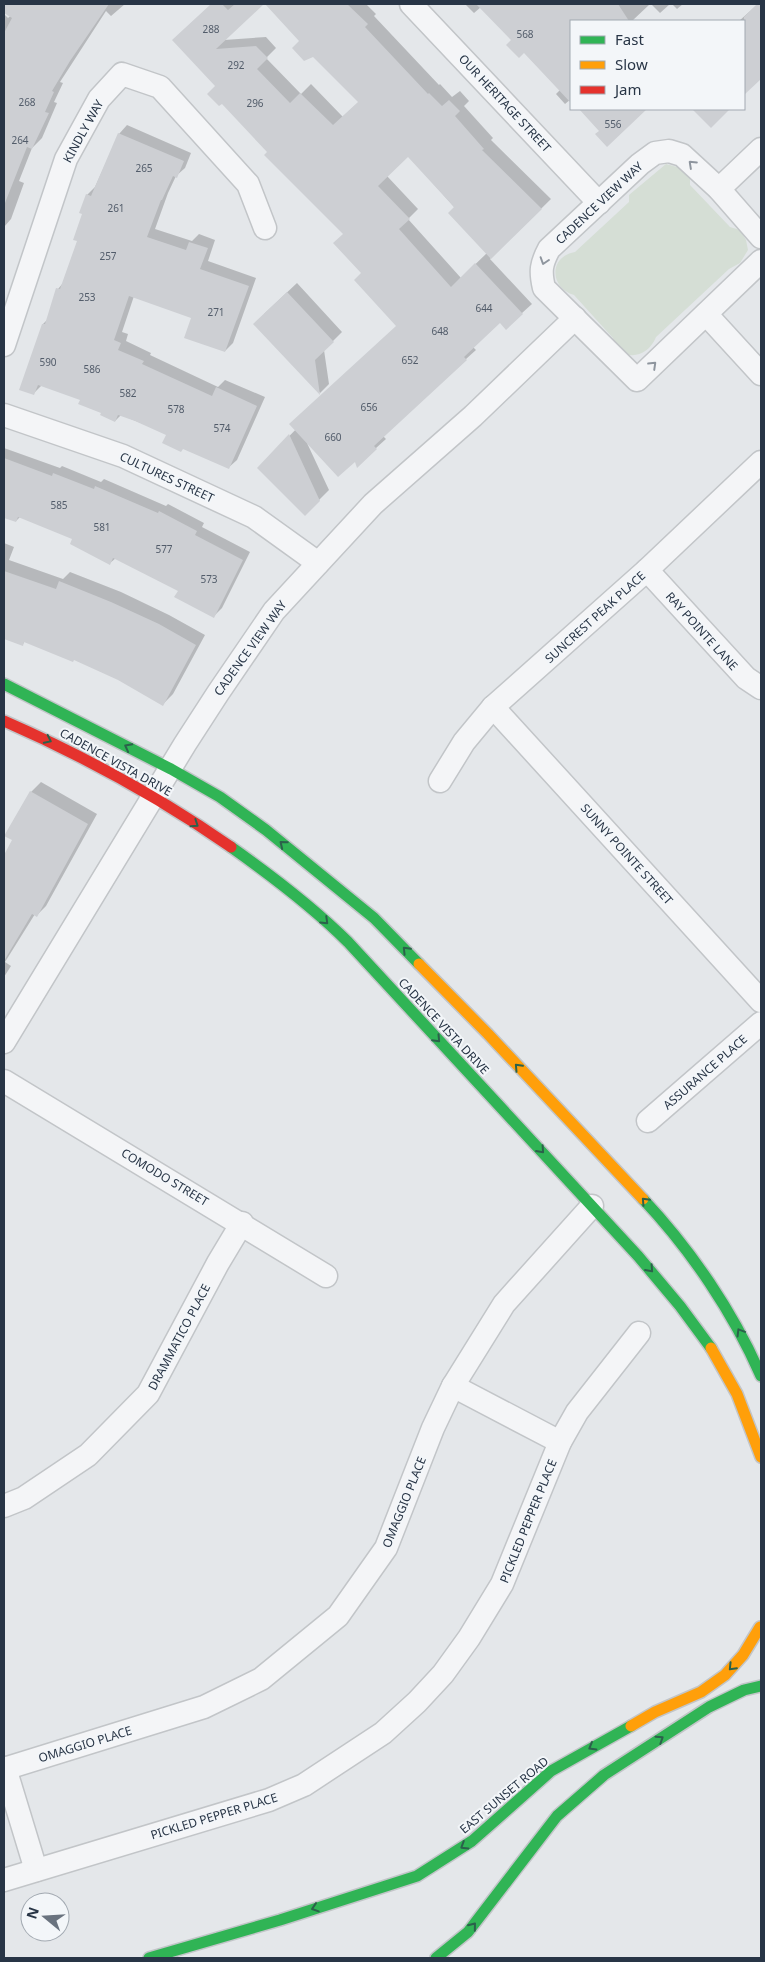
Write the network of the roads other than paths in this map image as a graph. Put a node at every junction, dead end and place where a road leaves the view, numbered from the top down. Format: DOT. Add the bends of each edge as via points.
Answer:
graph roads {
  1 [pos="411,4"];
  2 [pos="761,148"];
  3 [pos="719,188"];
  4 [pos="598,203"];
  5 [pos="265,228"];
  6 [pos="761,237"];
  7 [pos="761,261"];
  8 [pos="706,314"];
  9 [pos="575,318"];
  10 [pos="4,345"];
  11 [pos="761,374"];
  12 [pos="4,415"];
  13 [pos="761,462"];
  14 [pos="318,563"];
  15 [pos="647,570"];
  16 [pos="4,684"];
  17 [pos="761,688"];
  18 [pos="493,708"];
  19 [pos="4,721"];
  20 [pos="171,770"];
  21 [pos="440,781"];
  22 [pos="155,796"];
  23 [pos="761,1001"];
  24 [pos="761,1023"];
  25 [pos="4,1042"];
  26 [pos="4,1081"];
  27 [pos="648,1121"];
  28 [pos="592,1206"];
  29 [pos="242,1224"];
  30 [pos="326,1276"];
  31 [pos="639,1333"];
  32 [pos="759,1362"];
  33 [pos="761,1376"];
  34 [pos="453,1386"];
  35 [pos="742,1387"];
  36 [pos="560,1442"];
  37 [pos="761,1458"];
  38 [pos="4,1506"];
  39 [pos="761,1625"];
  40 [pos="760,1650"];
  41 [pos="761,1686"];
  42 [pos="4,1768"];
  43 [pos="36,1870"];
  44 [pos="4,1880"];
  45 [pos="149,1958"];
  46 [pos="436,1958"];
  1 -- 4 [label="street, OUR HERITAGE STREET"];
  2 -- 3 [label="street"];
  3 -- 4 [label="street, CADENCE VIEW WAY, one-way" via="682,155 669,151 655,153"];
  3 -- 6 [label="street, CADENCE VIEW WAY"];
  4 -- 9 [label="street, CADENCE VIEW WAY, one-way" via="549,249 543,261 544,288"];
  5 -- 10 [label="street, KINDLY WAY" via="248,184 166,94 160,88 122,74 99,99 66,159"];
  7 -- 8 [label="street, CADENCE VIEW WAY"];
  9 -- 8 [label="street, CADENCE VIEW WAY, one-way" via="637,380"];
  8 -- 11 [label="street"];
  9 -- 14 [label="street, CADENCE VIEW WAY" via="473,416 373,504"];
  12 -- 14 [label="street, CULTURES STREET" via="123,456 254,517"];
  13 -- 15 [label="street, SUNCREST PEAK PLACE"];
  14 -- 20 [label="street, CADENCE VIEW WAY" via="274,611"];
  15 -- 17 [label="street, RAY POINTE LANE" via="746,678"];
  15 -- 18 [label="street, SUNCREST PEAK PLACE"];
  20 -- 16 [label="street, CADENCE VISTA DRIVE, one-way"];
  18 -- 21 [label="street, SUNCREST PEAK PLACE" via="464,742"];
  18 -- 23 [label="street, SUNNY POINTE STREET"];
  19 -- 22 [label="street, CADENCE VISTA DRIVE, one-way" via="49,740"];
  20 -- 22 [label="street, CADENCE VIEW WAY"];
  32 -- 20 [label="street, CADENCE VISTA DRIVE, one-way" via="702,1272 651,1208 374,918 266,830 220,797"];
  22 -- 25 [label="street, CADENCE VIEW WAY"];
  22 -- 28 [label="street, CADENCE VISTA DRIVE, one-way" via="240,854 322,918"];
  24 -- 27 [label="street, ASSURANCE PLACE"];
  26 -- 29 [label="street, COMODO STREET"];
  28 -- 34 [label="street, OMAGGIO PLACE" via="504,1304"];
  28 -- 35 [label="street, CADENCE VISTA DRIVE, one-way" via="662,1284"];
  29 -- 30 [label="street, COMODO STREET"];
  29 -- 38 [label="street, DRAMMATICO PLACE" via="218,1262 148,1394 88,1455 24,1498"];
  31 -- 36 [label="street, PICKLED PEPPER PLACE" via="577,1412"];
  32 -- 33 [label="street, CADENCE VISTA DRIVE"];
  32 -- 35 [label="street"];
  34 -- 36 [label="street"];
  34 -- 42 [label="street, OMAGGIO PLACE" via="386,1548 338,1616 261,1679 204,1707"];
  35 -- 37 [label="street, CADENCE VISTA DRIVE"];
  36 -- 43 [label="street, PICKLED PEPPER PLACE" via="502,1584 443,1674 383,1733 304,1785 268,1800"];
  39 -- 40 [label="street"];
  39 -- 45 [label="street, EAST SUNSET ROAD, one-way" via="744,1655 725,1675 701,1692 655,1712 551,1771 472,1841 417,1876"];
  46 -- 41 [label="street, one-way" via="468,1932 557,1816 604,1774 709,1707 744,1690"];
  42 -- 43 [label="street"];
  43 -- 44 [label="street, PICKLED PEPPER PLACE"];
}
